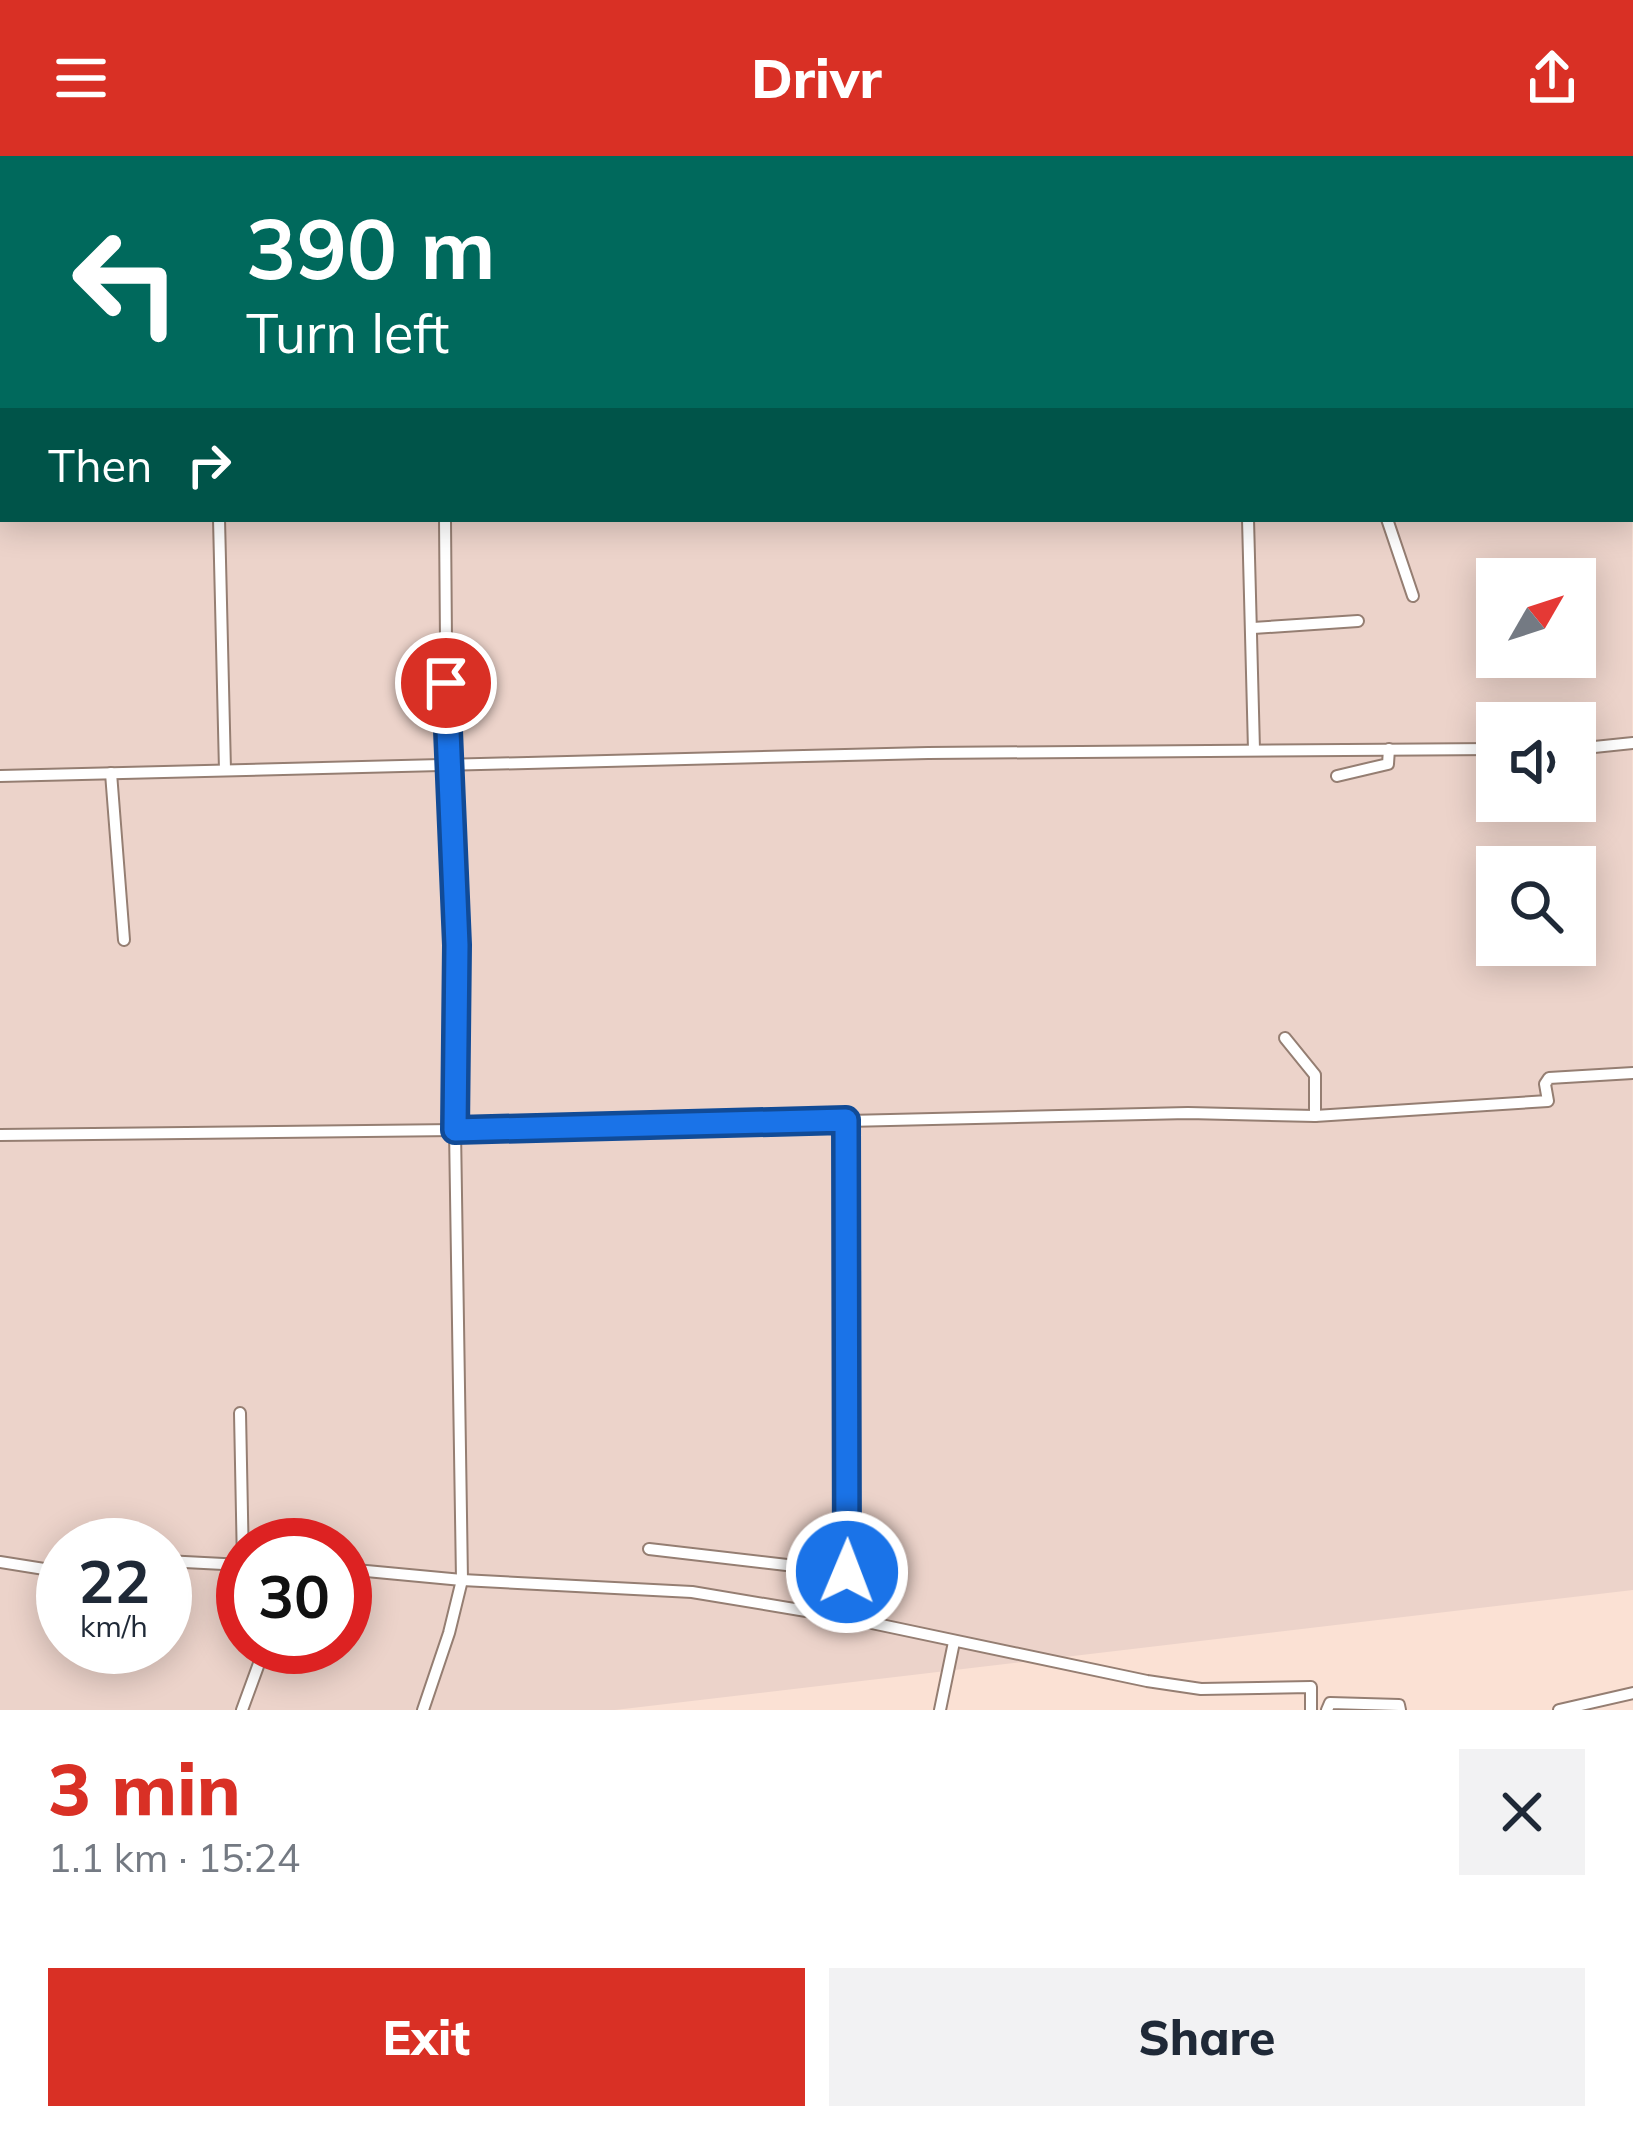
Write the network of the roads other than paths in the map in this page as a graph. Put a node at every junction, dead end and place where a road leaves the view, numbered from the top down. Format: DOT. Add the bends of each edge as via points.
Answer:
graph roads {
  1 [pos="219,522"];
  2 [pos="445,522"];
  3 [pos="1248,522"];
  4 [pos="1388,522"];
  5 [pos="1414,596"];
  6 [pos="1358,621"];
  7 [pos="1253,628"];
  8 [pos="1633,743"];
  9 [pos="1596,746"];
  10 [pos="1389,749"];
  11 [pos="1476,749"];
  12 [pos="1254,750"];
  13 [pos="448,765"];
  14 [pos="225,770"];
  15 [pos="111,773"];
  16 [pos="0,776"];
  17 [pos="1337,776"];
  18 [pos="124,940"];
  19 [pos="1286,1038"];
  20 [pos="1633,1072"];
  21 [pos="1315,1116"];
  22 [pos="846,1120"];
  23 [pos="455,1130"];
  24 [pos="0,1135"];
  25 [pos="240,1413"];
  26 [pos="242,1518"];
  27 [pos="650,1549"];
  28 [pos="0,1562"];
  29 [pos="36,1567"];
  30 [pos="372,1572"];
  31 [pos="847,1572"];
  32 [pos="462,1580"];
  33 [pos="848,1618"];
  34 [pos="954,1642"];
  35 [pos="255,1674"];
  36 [pos="1633,1693"];
  37 [pos="1363,1707"];
  38 [pos="242,1710"];
  39 [pos="423,1710"];
  40 [pos="940,1710"];
  41 [pos="1311,1710"];
  42 [pos="1327,1710"];
  43 [pos="1400,1710"];
  44 [pos="1559,1710"];
  1 -- 14 [label="street"];
  2 -- 13 [label="street"];
  3 -- 7 [label="street"];
  4 -- 5 [label="street"];
  6 -- 7 [label="street"];
  7 -- 12 [label="street"];
  8 -- 9 [label="street"];
  10 -- 11 [label="street"];
  10 -- 12 [label="street"];
  10 -- 17 [label="street" via="1388,764"];
  12 -- 13 [label="street"];
  13 -- 14 [label="street"];
  13 -- 23 [label="street"];
  14 -- 15 [label="street"];
  15 -- 16 [label="street"];
  15 -- 18 [label="street"];
  19 -- 21 [label="street" via="1315,1075"];
  20 -- 21 [label="street" via="1550,1078 1548,1101"];
  21 -- 22 [label="street"];
  22 -- 23 [label="street"];
  22 -- 31 [label="street"];
  23 -- 24 [label="street"];
  23 -- 32 [label="street"];
  25 -- 26 [label="street"];
  27 -- 31 [label="street"];
  28 -- 29 [label="street"];
  30 -- 32 [label="street"];
  31 -- 33 [label="street"];
  32 -- 33 [label="street" via="674,1590"];
  32 -- 39 [label="street"];
  33 -- 34 [label="street"];
  34 -- 40 [label="street"];
  34 -- 41 [label="street" via="1201,1689 1311,1687"];
  35 -- 38 [label="street"];
  36 -- 44 [label="street"];
  37 -- 42 [label="street" via="1330,1702"];
  37 -- 43 [label="street"];
}
